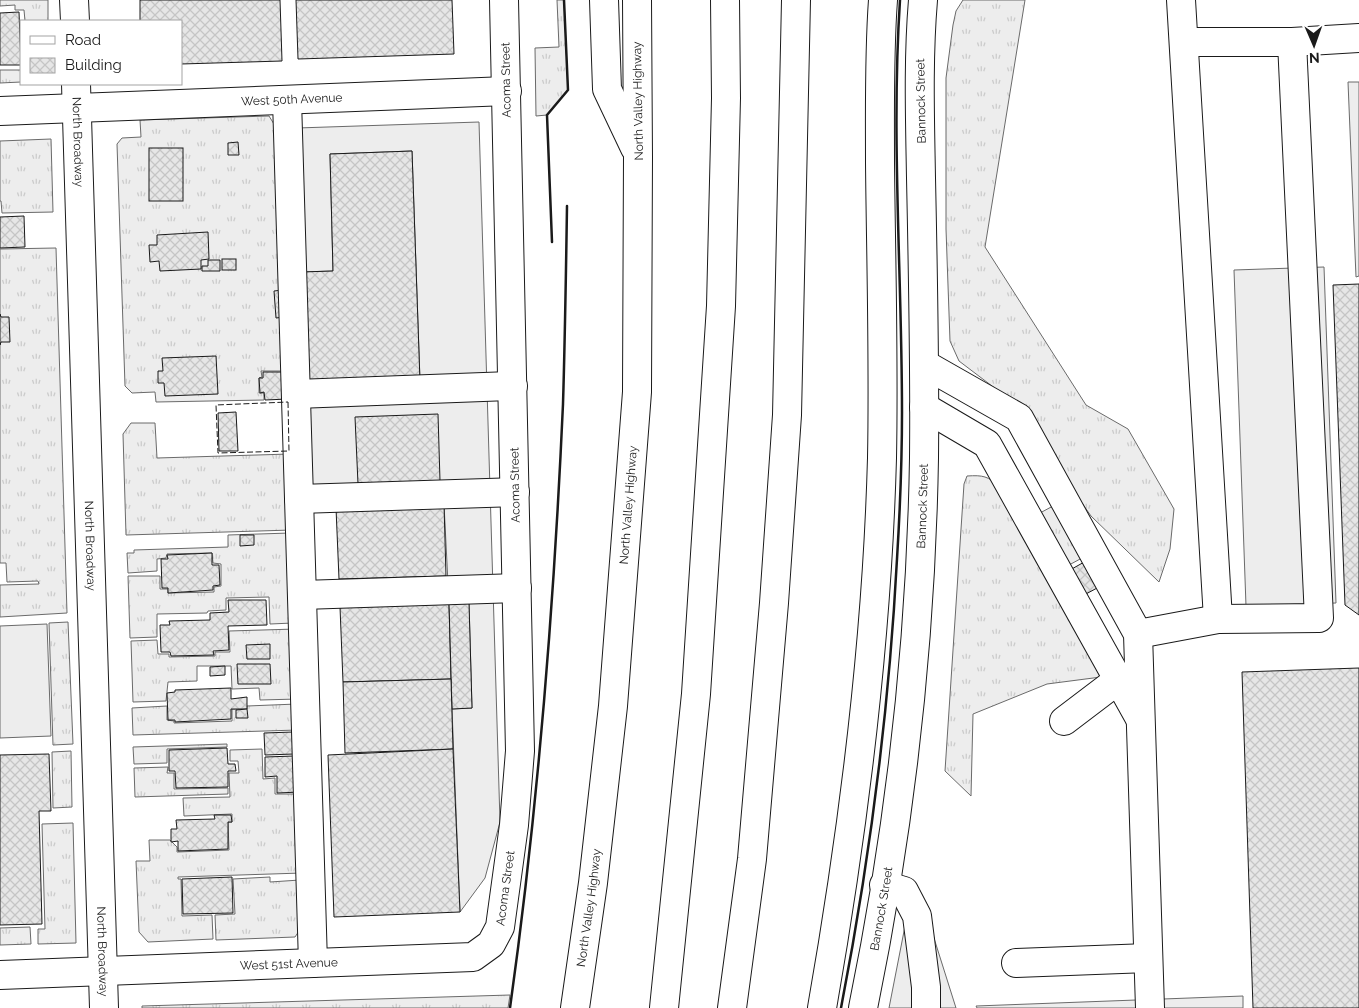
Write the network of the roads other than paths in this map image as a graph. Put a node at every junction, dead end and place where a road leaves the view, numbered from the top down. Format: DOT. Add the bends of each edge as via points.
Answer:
graph roads {
  1 [pos="74,0"];
  2 [pos="504,0"];
  3 [pos="604,0"];
  4 [pos="636,0"];
  5 [pos="725,0"];
  6 [pos="796,0"];
  7 [pos="883,0"];
  8 [pos="923,0"];
  9 [pos="1181,0"];
  10 [pos="74,20"];
  11 [pos="1359,38"];
  12 [pos="1184,42"];
  13 [pos="1292,42"];
  14 [pos="507,91"];
  15 [pos="77,96"];
  16 [pos="287,100"];
  17 [pos="0,111"];
  18 [pos="638,156"];
  19 [pos="924,364"];
  20 [pos="513,386"];
  21 [pos="296,394"];
  22 [pos="924,407"];
  23 [pos="515,492"];
  24 [pos="299,499"];
  25 [pos="517,588"];
  26 [pos="302,596"];
  27 [pos="1218,619"];
  28 [pos="1138,634"];
  29 [pos="1118,680"];
  30 [pos="1064,721"];
  31 [pos="1141,722"];
  32 [pos="884,885"];
  33 [pos="473,957"];
  34 [pos="1148,958"];
  35 [pos="313,963"];
  36 [pos="1016,963"];
  37 [pos="103,970"];
  38 [pos="0,975"];
  39 [pos="104,1008"];
  40 [pos="575,1008"];
  41 [pos="664,1008"];
  42 [pos="732,1008"];
  43 [pos="822,1008"];
  44 [pos="863,1008"];
  45 [pos="926,1008"];
  46 [pos="1150,1008"];
  1 -- 10 [label="main road"];
  2 -- 14 [label="main road, Acoma Street"];
  3 -- 18 [label="main road" via="607,89"];
  4 -- 18 [label="main road, North Valley Highway"];
  5 -- 41 [label="main road" via="721,306 696,694"];
  6 -- 42 [label="main road" via="787,415 752,859"];
  7 -- 43 [label="main road" via="880,114 883,361 878,550 851,826"];
  8 -- 19 [label="main road, Bannock Street" via="920,63"];
  9 -- 12 [label="main road"];
  11 -- 13 [label="main road"];
  12 -- 13 [label="main road"];
  12 -- 27 [label="main road"];
  13 -- 27 [label="main road" via="1319,618"];
  14 -- 16 [label="main road, West 50th Avenue"];
  14 -- 20 [label="main road, Acoma Street"];
  15 -- 16 [label="main road, West 50th Avenue"];
  15 -- 17 [label="main road, West 50th Avenue"];
  15 -- 37 [label="main road, North Broadway"];
  16 -- 21 [label="main road"];
  18 -- 40 [label="main road, North Valley Highway" via="636,402 613,706"];
  19 -- 22 [label="main road, Bannock Street"];
  19 -- 28 [label="main road" via="1019,418"];
  20 -- 21 [label="main road"];
  20 -- 23 [label="main road, Acoma Street"];
  21 -- 24 [label="main road"];
  22 -- 29 [label="main road" via="987,444"];
  22 -- 32 [label="main road, Bannock Street" via="922,522 912,671 900,783"];
  23 -- 24 [label="main road"];
  23 -- 25 [label="main road, Acoma Street"];
  24 -- 26 [label="main road"];
  25 -- 26 [label="main road"];
  25 -- 33 [label="main road, Acoma Street" via="520,751 514,825 500,927 491,944"];
  26 -- 35 [label="main road"];
  27 -- 28 [label="main road"];
  28 -- 31 [label="main road"];
  29 -- 30 [label="main road"];
  29 -- 31 [label="main road"];
  31 -- 34 [label="main road"];
  32 -- 44 [label="main road, Bannock Street"];
  32 -- 45 [label="main road" via="904,891 917,916"];
  33 -- 35 [label="main road, West 51st Avenue"];
  34 -- 36 [label="main road"];
  34 -- 46 [label="main road"];
  35 -- 37 [label="main road, West 51st Avenue"];
  37 -- 38 [label="main road, West 51st Avenue"];
  37 -- 39 [label="main road, North Broadway"];
}
